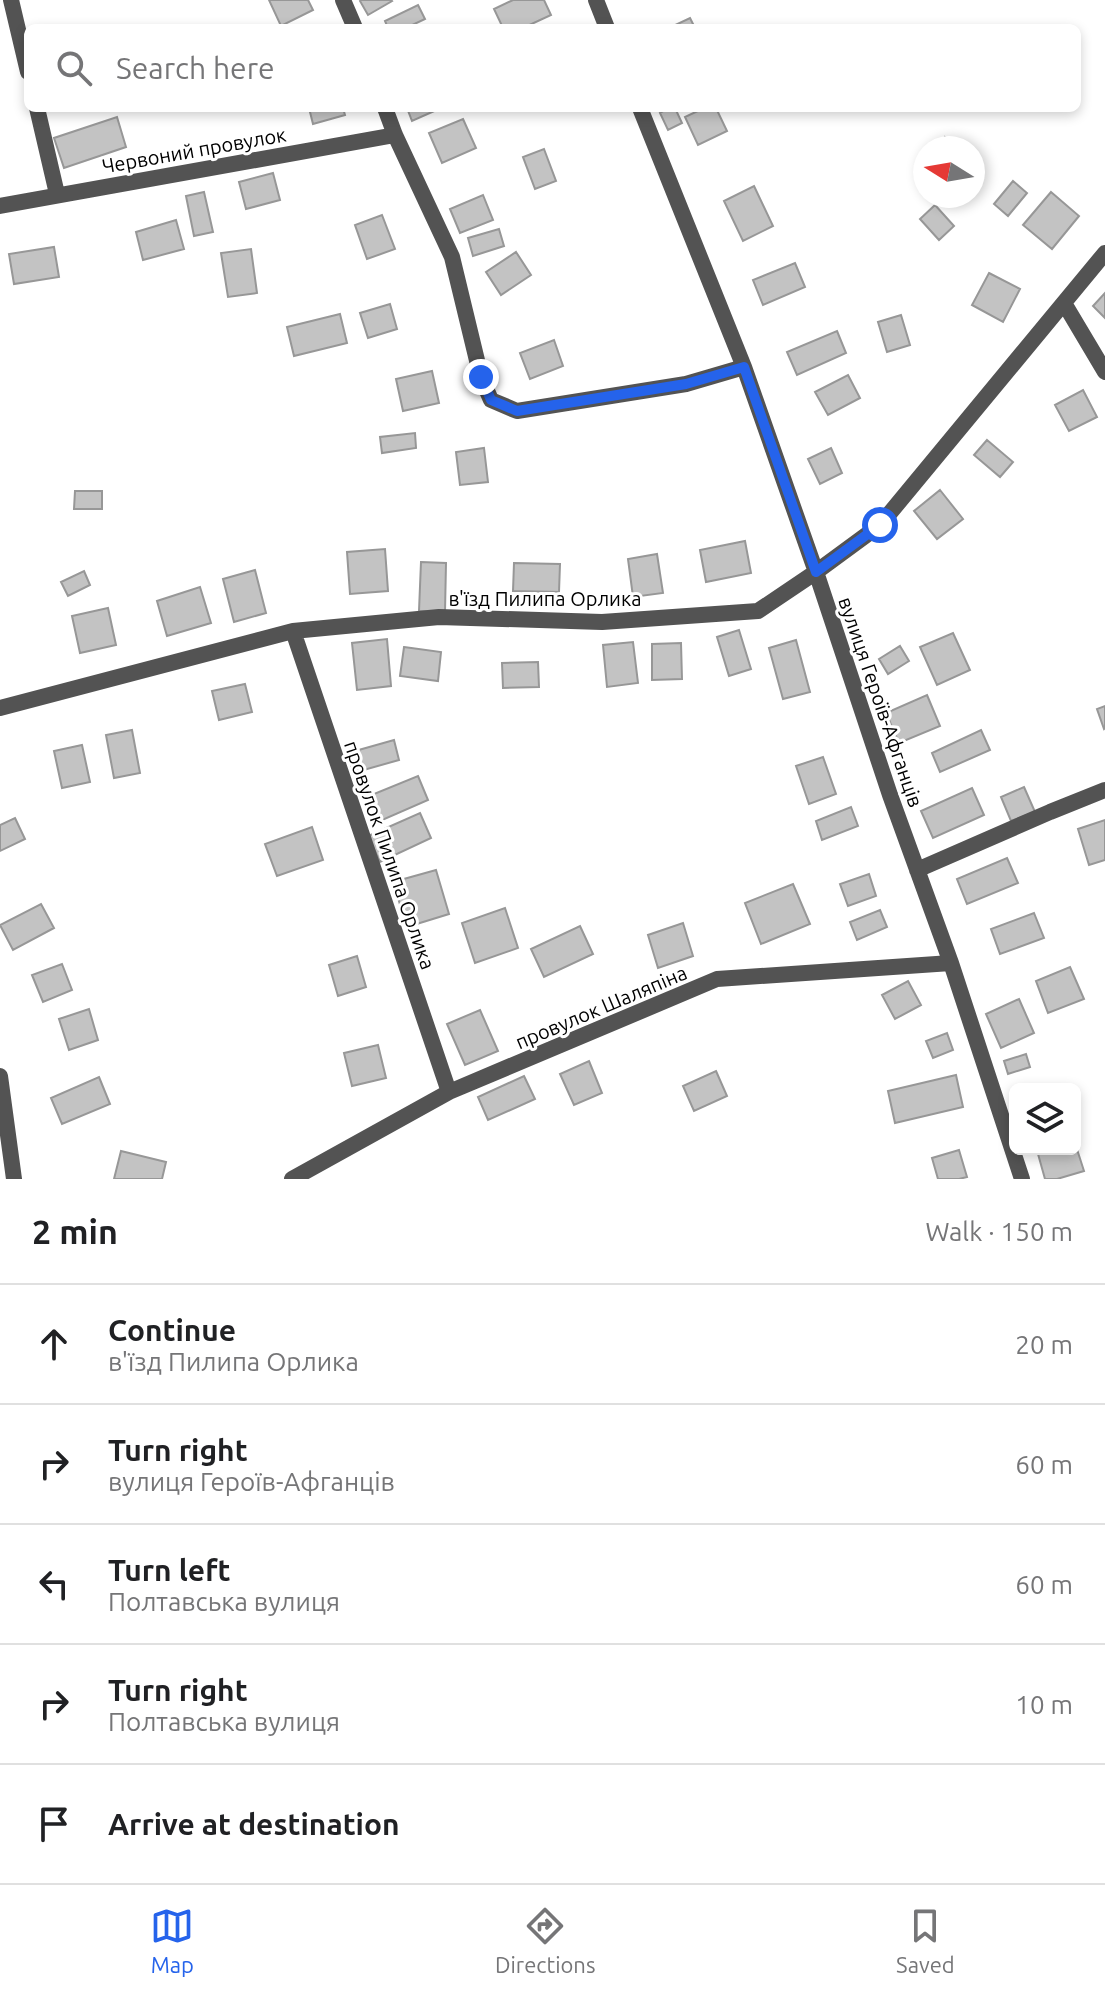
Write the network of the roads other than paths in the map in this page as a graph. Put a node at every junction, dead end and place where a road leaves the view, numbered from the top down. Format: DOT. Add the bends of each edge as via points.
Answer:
graph roads {
  1 [pos="11,0"];
  2 [pos="343,0"];
  3 [pos="596,0"];
  4 [pos="353,24"];
  5 [pos="605,24"];
  6 [pos="24,55"];
  7 [pos="38,112"];
  8 [pos="386,112"];
  9 [pos="642,112"];
  10 [pos="395,135"];
  11 [pos="57,194"];
  12 [pos="0,206"];
  13 [pos="1105,253"];
  14 [pos="1064,303"];
  15 [pos="744,367"];
  16 [pos="1105,372"];
  17 [pos="816,572"];
  18 [pos="293,631"];
  19 [pos="0,708"];
  20 [pos="1105,790"];
  21 [pos="917,870"];
  22 [pos="951,963"];
  23 [pos="0,1076"];
  24 [pos="449,1092"];
  25 [pos="15,1179"];
  26 [pos="292,1179"];
  27 [pos="1022,1179"];
  1 -- 6 [label="street"];
  2 -- 4 [label="street"];
  3 -- 5 [label="street"];
  7 -- 11 [label="street"];
  8 -- 10 [label="street"];
  9 -- 15 [label="street, вулиця Героїв-Афганців"];
  10 -- 11 [label="street, Червоний провулок"];
  10 -- 15 [label="street" via="452,257 491,400 517,411 686,384"];
  11 -- 12 [label="street, Червоний провулок"];
  13 -- 14 [label="street, в'їзд Пилипа Орлика"];
  14 -- 16 [label="street"];
  14 -- 17 [label="street, в'їзд Пилипа Орлика" via="880,525"];
  15 -- 17 [label="street, вулиця Героїв-Афганців"];
  17 -- 18 [label="street, в'їзд Пилипа Орлика" via="758,611 602,622 439,617"];
  17 -- 21 [label="street, вулиця Героїв-Афганців"];
  18 -- 19 [label="street, в'їзд Пилипа Орлика"];
  18 -- 24 [label="street, провулок Пилипа Орлика"];
  20 -- 21 [label="street"];
  21 -- 22 [label="street, вулиця Героїв-Афганців"];
  22 -- 24 [label="street, провулок Шаляпіна" via="717,979"];
  22 -- 27 [label="street, вулиця Героїв-Афганців"];
  23 -- 25 [label="street"];
  24 -- 26 [label="street, провулок Шаляпіна"];
}
